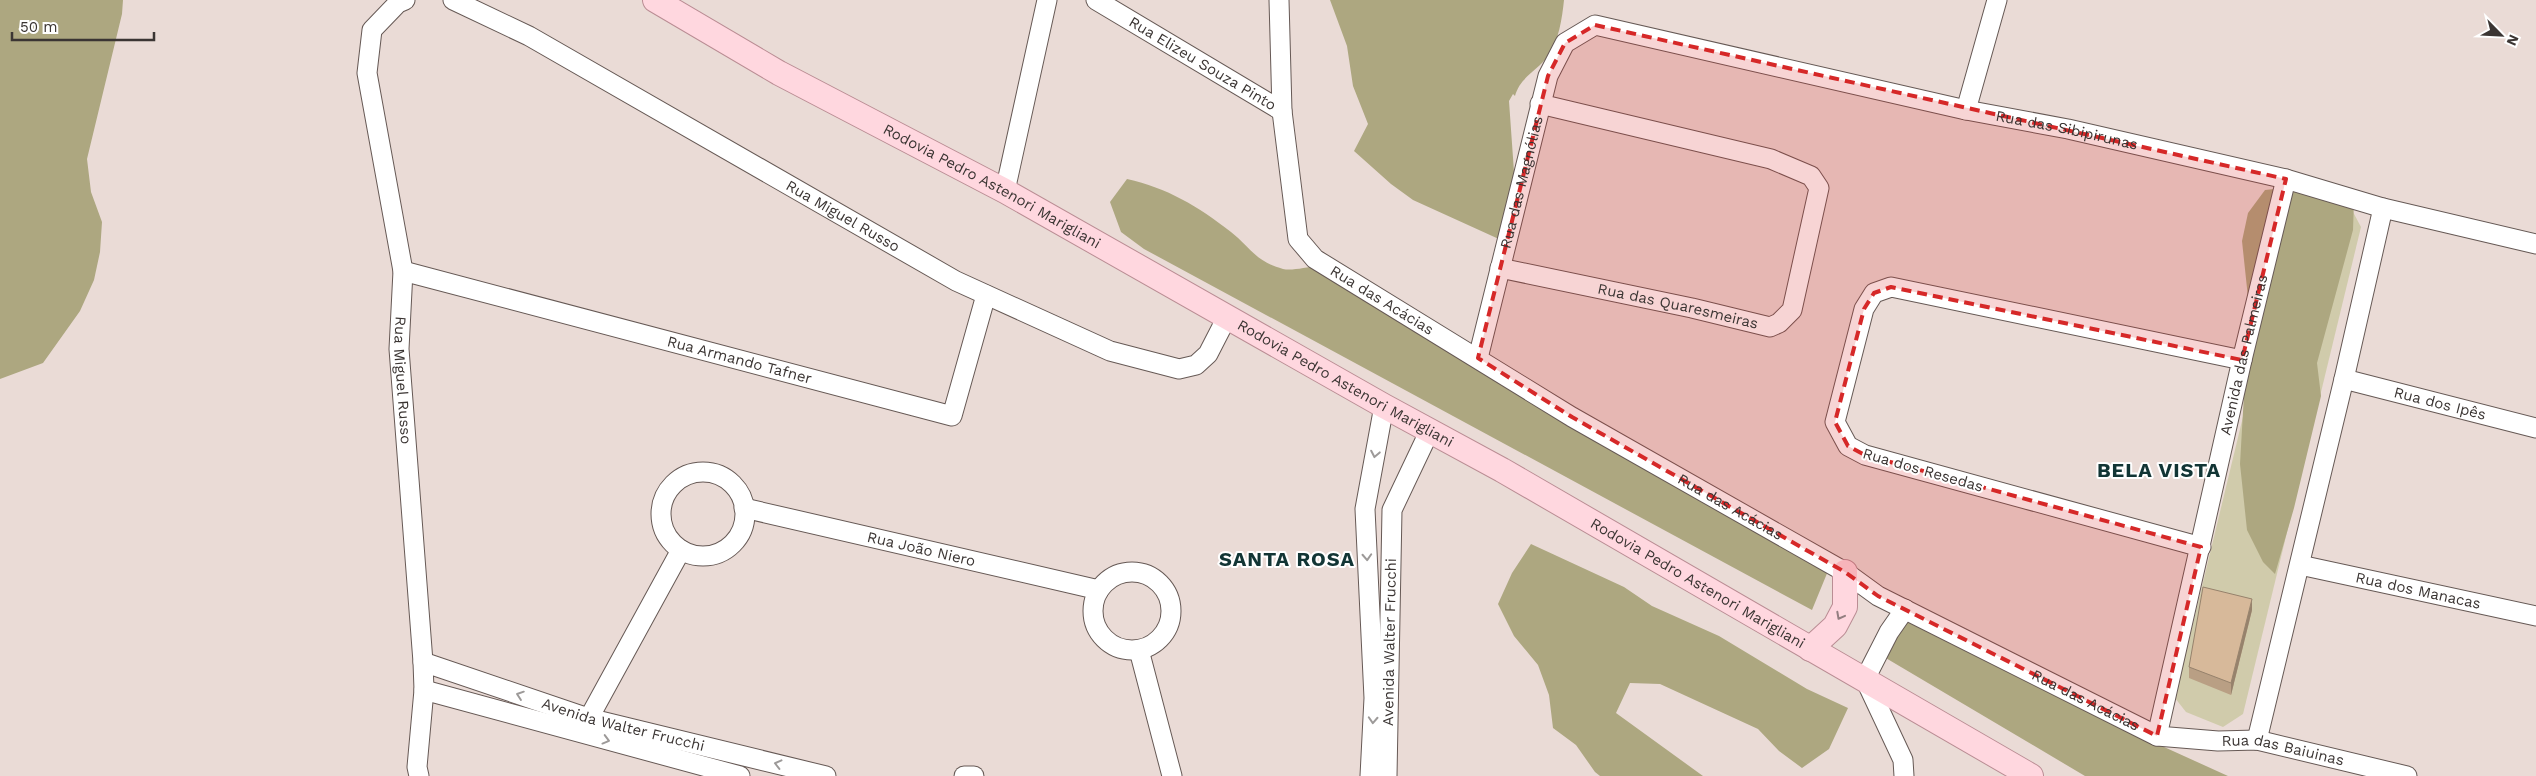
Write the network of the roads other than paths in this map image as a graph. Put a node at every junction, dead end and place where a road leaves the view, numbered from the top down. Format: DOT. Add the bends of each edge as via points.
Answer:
graph roads {
  1 [pos="405,0"];
  2 [pos="453,0"];
  3 [pos="655,0"];
  4 [pos="1047,0"];
  5 [pos="1096,0"];
  6 [pos="1279,0"];
  7 [pos="1997,0"];
  8 [pos="1595,25"];
  9 [pos="1540,104"];
  10 [pos="1966,110"];
  11 [pos="1282,111"];
  12 [pos="2286,179"];
  13 [pos="1005,191"];
  14 [pos="2383,208"];
  15 [pos="2536,244"];
  16 [pos="1500,268"];
  17 [pos="403,271"];
  18 [pos="986,295"];
  19 [pos="1227,317"];
  20 [pos="1478,358"];
  21 [pos="2242,360"];
  22 [pos="2344,379"];
  23 [pos="1384,406"];
  24 [pos="2536,428"];
  25 [pos="1430,430"];
  26 [pos="744,508"];
  27 [pos="1365,509"];
  28 [pos="1392,510"];
  29 [pos="2201,547"];
  30 [pos="681,550"];
  31 [pos="2300,565"];
  32 [pos="1845,572"];
  33 [pos="1099,590"];
  34 [pos="1905,609"];
  35 [pos="2536,616"];
  36 [pos="1810,649"];
  37 [pos="1139,650"];
  38 [pos="423,662"];
  39 [pos="1866,679"];
  40 [pos="424,690"];
  41 [pos="585,726"];
  42 [pos="2157,736"];
  43 [pos="2257,740"];
  44 [pos="419,776"];
  45 [pos="740,776"];
  46 [pos="826,776"];
  47 [pos="964,776"];
  48 [pos="974,776"];
  49 [pos="1172,776"];
  50 [pos="1370,776"];
  51 [pos="1387,776"];
  52 [pos="1904,776"];
  53 [pos="2031,776"];
  54 [pos="2407,776"];
  1 -- 17 [label="street, Rua Miguel Russo" via="372,30 368,73"];
  2 -- 18 [label="street, Rua Miguel Russo" via="529,36 930,267"];
  3 -- 13 [label="main road, Rodovia Pedro Astenori Marigliani" via="779,73"];
  4 -- 13 [label="street"];
  5 -- 11 [label="street, Rua Elizeu Souza Pinto"];
  6 -- 11 [label="street, Rua das Acácias"];
  7 -- 10 [label="street"];
  8 -- 9 [label="street, Rua das Magnólias" via="1565,43 1548,76"];
  8 -- 10 [label="street, Rua das Sibipirunas"];
  9 -- 16 [label="street, Rua das Magnólias"];
  9 -- 16 [label="street, Rua das Quaresmeiras" via="1771,159 1811,176 1819,188 1792,310 1770,327"];
  10 -- 12 [label="street, Rua das Sibipirunas" via="2068,129"];
  11 -- 20 [label="street, Rua das Acácias" via="1298,238 1315,259"];
  12 -- 14 [label="street, Rua das Sibipirunas"];
  12 -- 21 [label="street, Avenida das Palmeiras"];
  13 -- 19 [label="main road, Rodovia Pedro Astenori Marigliani"];
  14 -- 15 [label="street, Rua das Sibipirunas"];
  14 -- 22 [label="street"];
  16 -- 20 [label="street, Rua das Magnólias"];
  17 -- 18 [label="street, Rua Armando Tafner" via="952,416"];
  17 -- 38 [label="street, Rua Miguel Russo" via="399,349"];
  18 -- 19 [label="street, Rua Miguel Russo" via="1110,351 1179,369 1196,366 1208,354"];
  19 -- 23 [label="main road, Rodovia Pedro Astenori Marigliani"];
  20 -- 32 [label="street, Rua das Acácias" via="1572,417"];
  21 -- 29 [label="street, Avenida das Palmeiras"];
  21 -- 29 [label="street, Rua dos Resedas" via="1891,287 1874,293 1864,309 1835,422 1848,446 1865,456"];
  22 -- 24 [label="street, Rua dos Ipês"];
  22 -- 31 [label="street"];
  23 -- 25 [label="main road, Rodovia Pedro Astenori Marigliani"];
  23 -- 27 [label="street, Avenida Walter Frucchi, one-way"];
  25 -- 28 [label="street"];
  25 -- 36 [label="main road, Rodovia Pedro Astenori Marigliani"];
  26 -- 30 [label="street" via="742,529 731,545 707,556"];
  26 -- 30 [label="street" via="734,486 723,477 710,472 682,478 671,487 661,514 663,528"];
  26 -- 33 [label="street, Rua João Niero"];
  27 -- 28 [label="street"];
  27 -- 50 [label="street, Avenida Walter Frucchi, one-way" via="1374,698"];
  28 -- 51 [label="street, Avenida Walter Frucchi"];
  29 -- 42 [label="street, Avenida das Palmeiras"];
  30 -- 41 [label="street"];
  31 -- 35 [label="street, Rua dos Manacas"];
  31 -- 43 [label="street"];
  32 -- 34 [label="street, Rua das Acácias" via="1878,596"];
  32 -- 36 [label="main road, one-way" via="1845,607 1835,626"];
  33 -- 37 [label="street" via="1094,602 1096,626 1101,635 1119,648"];
  33 -- 37 [label="street" via="1108,580 1132,571 1145,573 1165,589 1172,614 1168,627 1151,646"];
  34 -- 39 [label="street" via="1885,639"];
  34 -- 42 [label="street, Rua das Acácias"];
  36 -- 39 [label="main road, Rodovia Pedro Astenori Marigliani"];
  37 -- 49 [label="street"];
  38 -- 40 [label="street, Rua Miguel Russo"];
  41 -- 38 [label="street, Avenida Walter Frucchi, one-way"];
  39 -- 52 [label="street" via="1904,760"];
  39 -- 53 [label="main road, Rodovia Pedro Astenori Marigliani"];
  40 -- 41 [label="street, Avenida Walter Frucchi"];
  40 -- 44 [label="street, Rua Miguel Russo" via="417,767"];
  41 -- 45 [label="street, Avenida Walter Frucchi, one-way"];
  46 -- 41 [label="street, Avenida Walter Frucchi, one-way"];
  42 -- 43 [label="street, Rua das Baiuinas" via="2218,741"];
  43 -- 54 [label="street, Rua das Baiuinas"];
  47 -- 48 [label="street"];
}
